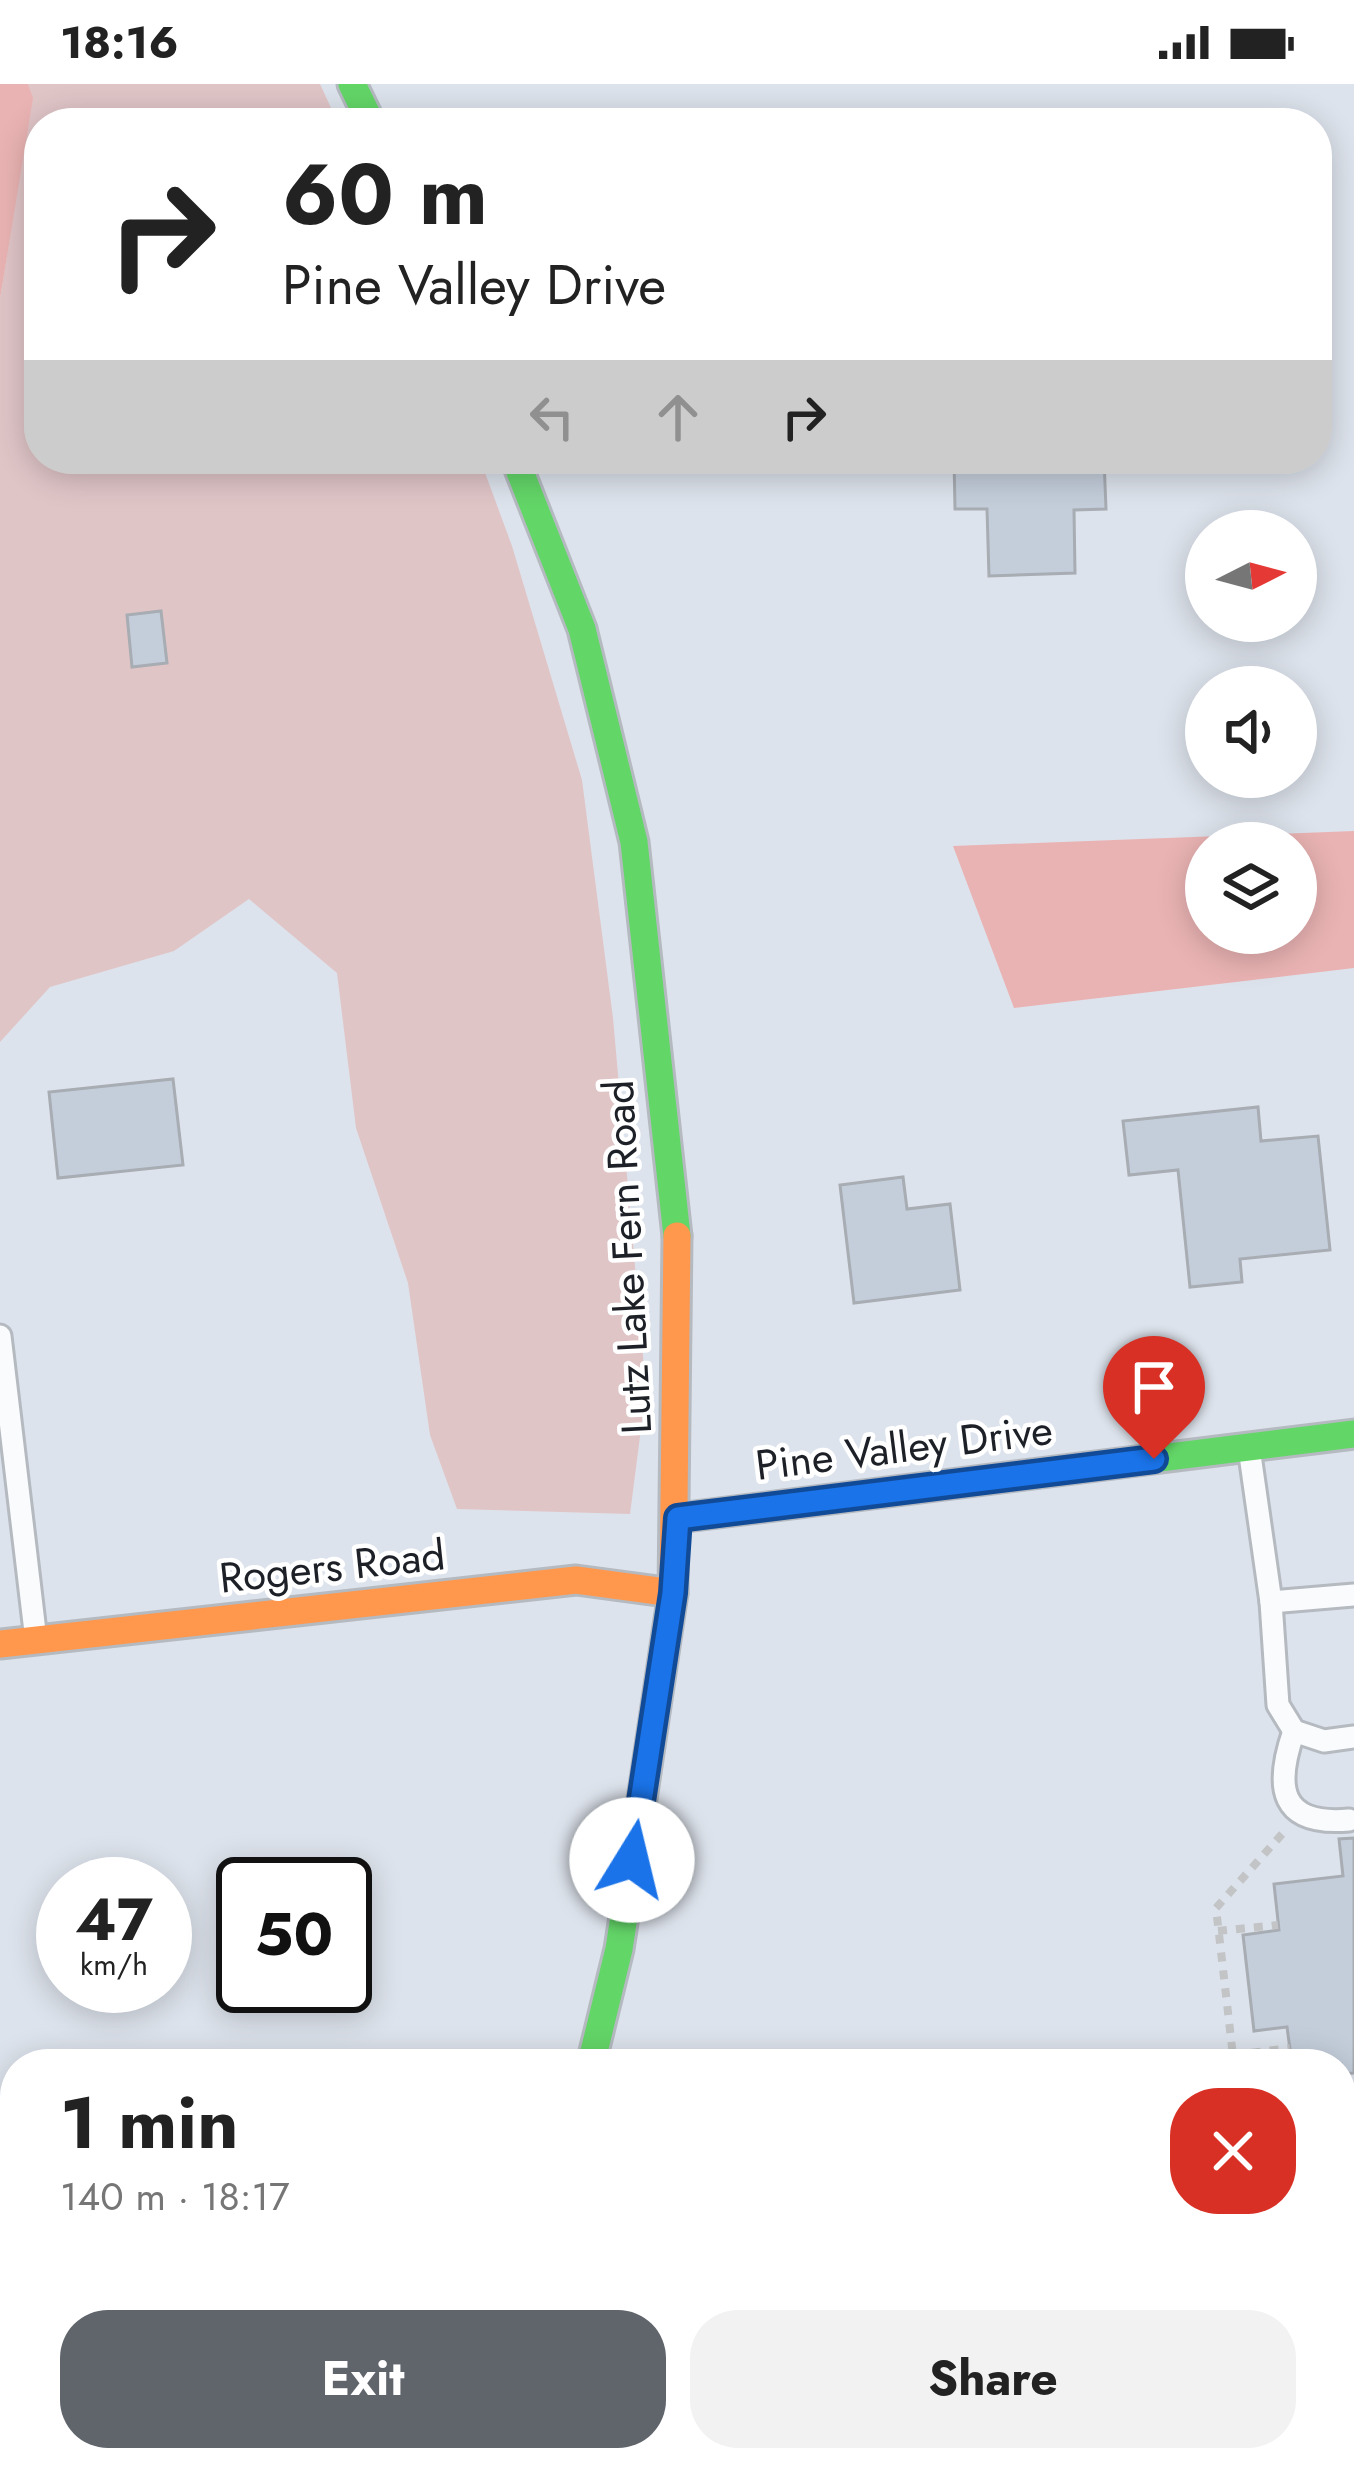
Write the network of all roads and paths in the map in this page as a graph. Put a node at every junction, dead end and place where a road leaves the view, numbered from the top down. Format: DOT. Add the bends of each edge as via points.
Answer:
graph roads {
  1 [pos="521,474"];
  2 [pos="0,1336"];
  3 [pos="1354,1434"];
  4 [pos="1249,1447"];
  5 [pos="678,1518"];
  6 [pos="673,1593"];
  7 [pos="1354,1595"];
  8 [pos="1271,1602"];
  9 [pos="37,1640"];
  10 [pos="0,1644"];
  11 [pos="1294,1731"];
  12 [pos="1354,1737"];
  13 [pos="1349,1820"];
  14 [pos="1284,1832"];
  15 [pos="1278,1924"];
  16 [pos="1218,1931"];
  17 [pos="1290,2048"];
  18 [pos="595,2049"];
  19 [pos="1231,2049"];
  20 [pos="1283,2049"];
  1 -- 5 [label="main road, Lutz Lake Fern Road" via="582,628 634,842 677,1238"];
  2 -- 9 [label="lane"];
  3 -- 4 [label="main road, Pine Valley Drive"];
  4 -- 5 [label="main road, Pine Valley Drive"];
  4 -- 8 [label="lane"];
  5 -- 6 [label="main road, Lutz Lake Fern Road"];
  6 -- 9 [label="main road, Rogers Road" via="576,1580"];
  6 -- 18 [label="main road, Lutz Lake Fern Road" via="619,1949"];
  7 -- 8 [label="lane"];
  8 -- 11 [label="lane" via="1278,1705"];
  9 -- 10 [label="main road, Rogers Road"];
  11 -- 12 [label="lane" via="1324,1741"];
  11 -- 13 [label="lane" via="1283,1763 1296,1814 1318,1823"];
  14 -- 16 [label="path" via="1216,1908"];
  15 -- 16 [label="path"];
  16 -- 19 [label="path"];
  17 -- 20 [label="path"];
}
